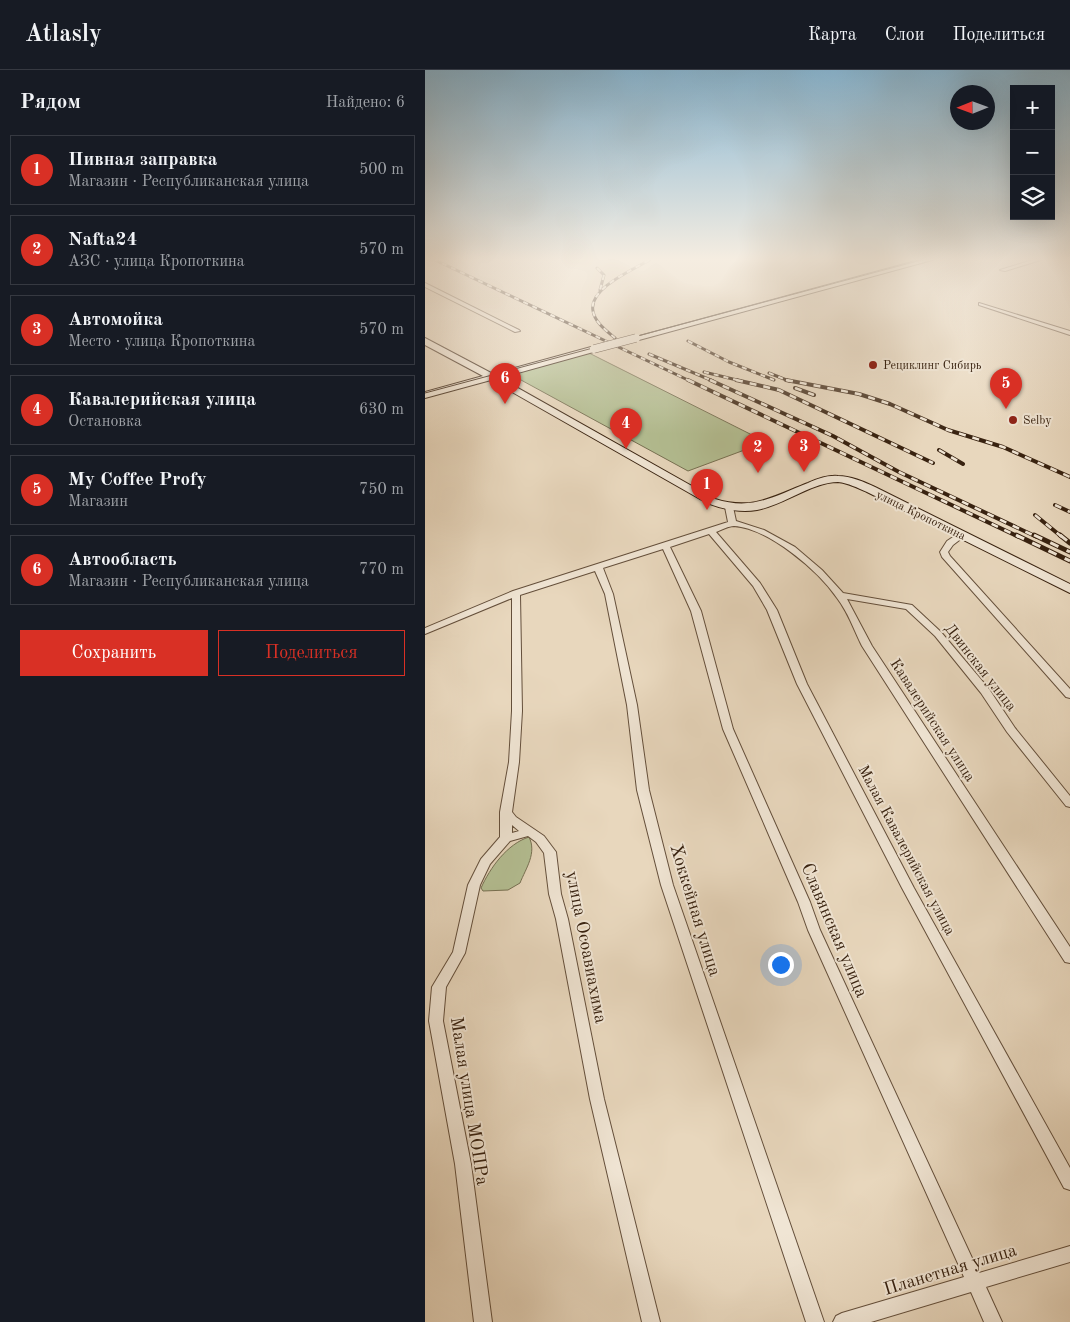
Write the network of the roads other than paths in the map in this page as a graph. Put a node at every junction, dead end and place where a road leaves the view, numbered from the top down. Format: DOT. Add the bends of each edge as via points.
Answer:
graph roads {
  1 [pos="490,317"];
  2 [pos="700,317"];
  3 [pos="704,317"];
  4 [pos="1024,317"];
  5 [pos="517,331"];
  6 [pos="1070,332"];
  7 [pos="632,336"];
  8 [pos="425,341"];
  9 [pos="489,375"];
  10 [pos="425,389"];
  11 [pos="425,395"];
  12 [pos="729,507"];
  13 [pos="733,523"];
  14 [pos="712,533"];
  15 [pos="962,535"];
  16 [pos="665,545"];
  17 [pos="598,567"];
  18 [pos="1070,589"];
  19 [pos="517,593"];
  20 [pos="840,595"];
  21 [pos="425,631"];
  22 [pos="1070,695"];
  23 [pos="1070,803"];
  24 [pos="506,812"];
  25 [pos="529,832"];
  26 [pos="506,838"];
  27 [pos="1070,958"];
  28 [pos="1070,1183"];
  29 [pos="1070,1254"];
  30 [pos="974,1282"];
  31 [pos="483,1322"];
  32 [pos="651,1322"];
  33 [pos="815,1322"];
  34 [pos="842,1322"];
  35 [pos="993,1322"];
  1 -- 5 [label="street"];
  2 -- 7 [label="main road"];
  3 -- 7 [label="main road"];
  4 -- 6 [label="street"];
  7 -- 9 [label="main road, bridge"];
  8 -- 9 [label="main road"];
  9 -- 10 [label="main road"];
  9 -- 11 [label="main road"];
  9 -- 12 [label="main road" via="704,498"];
  12 -- 13 [label="street"];
  12 -- 15 [label="main road, улица Кропоткина" via="766,504 815,483 842,480"];
  13 -- 14 [label="street"];
  13 -- 20 [label="street, Кавалерийская улица" via="748,527 795,551"];
  14 -- 16 [label="street"];
  14 -- 28 [label="street, Малая Кавалерийская улица" via="757,585 772,610 820,719 908,888"];
  15 -- 18 [label="main road, улица Кропоткина"];
  15 -- 22 [label="street" via="950,543 944,552 946,557"];
  16 -- 17 [label="street"];
  16 -- 30 [label="street, Славянская улица" via="696,611 728,729 805,902 814,930"];
  17 -- 19 [label="street"];
  17 -- 33 [label="street, Хоккейная улица" via="609,594 632,705 643,790 667,885"];
  19 -- 21 [label="street"];
  19 -- 24 [label="street" via="517,711 514,762"];
  20 -- 23 [label="street, Двинская улица" via="909,607 914,611 938,634 985,691 1011,730"];
  20 -- 27 [label="street, Кавалерийская улица" via="867,646"];
  24 -- 25 [label="street, улица Осоавиахима"];
  24 -- 26 [label="street"];
  25 -- 26 [label="street"];
  25 -- 32 [label="street, улица Осоавиахима" via="550,852 555,894 597,1099"];
  26 -- 31 [label="street, Малая улица МОПРа" via="485,862 474,885 459,952 439,987 436,1021 463,1164"];
  29 -- 30 [label="street, Планетная улица"];
  30 -- 34 [label="street, Планетная улица"];
  30 -- 35 [label="street, Славянская улица"];
}
